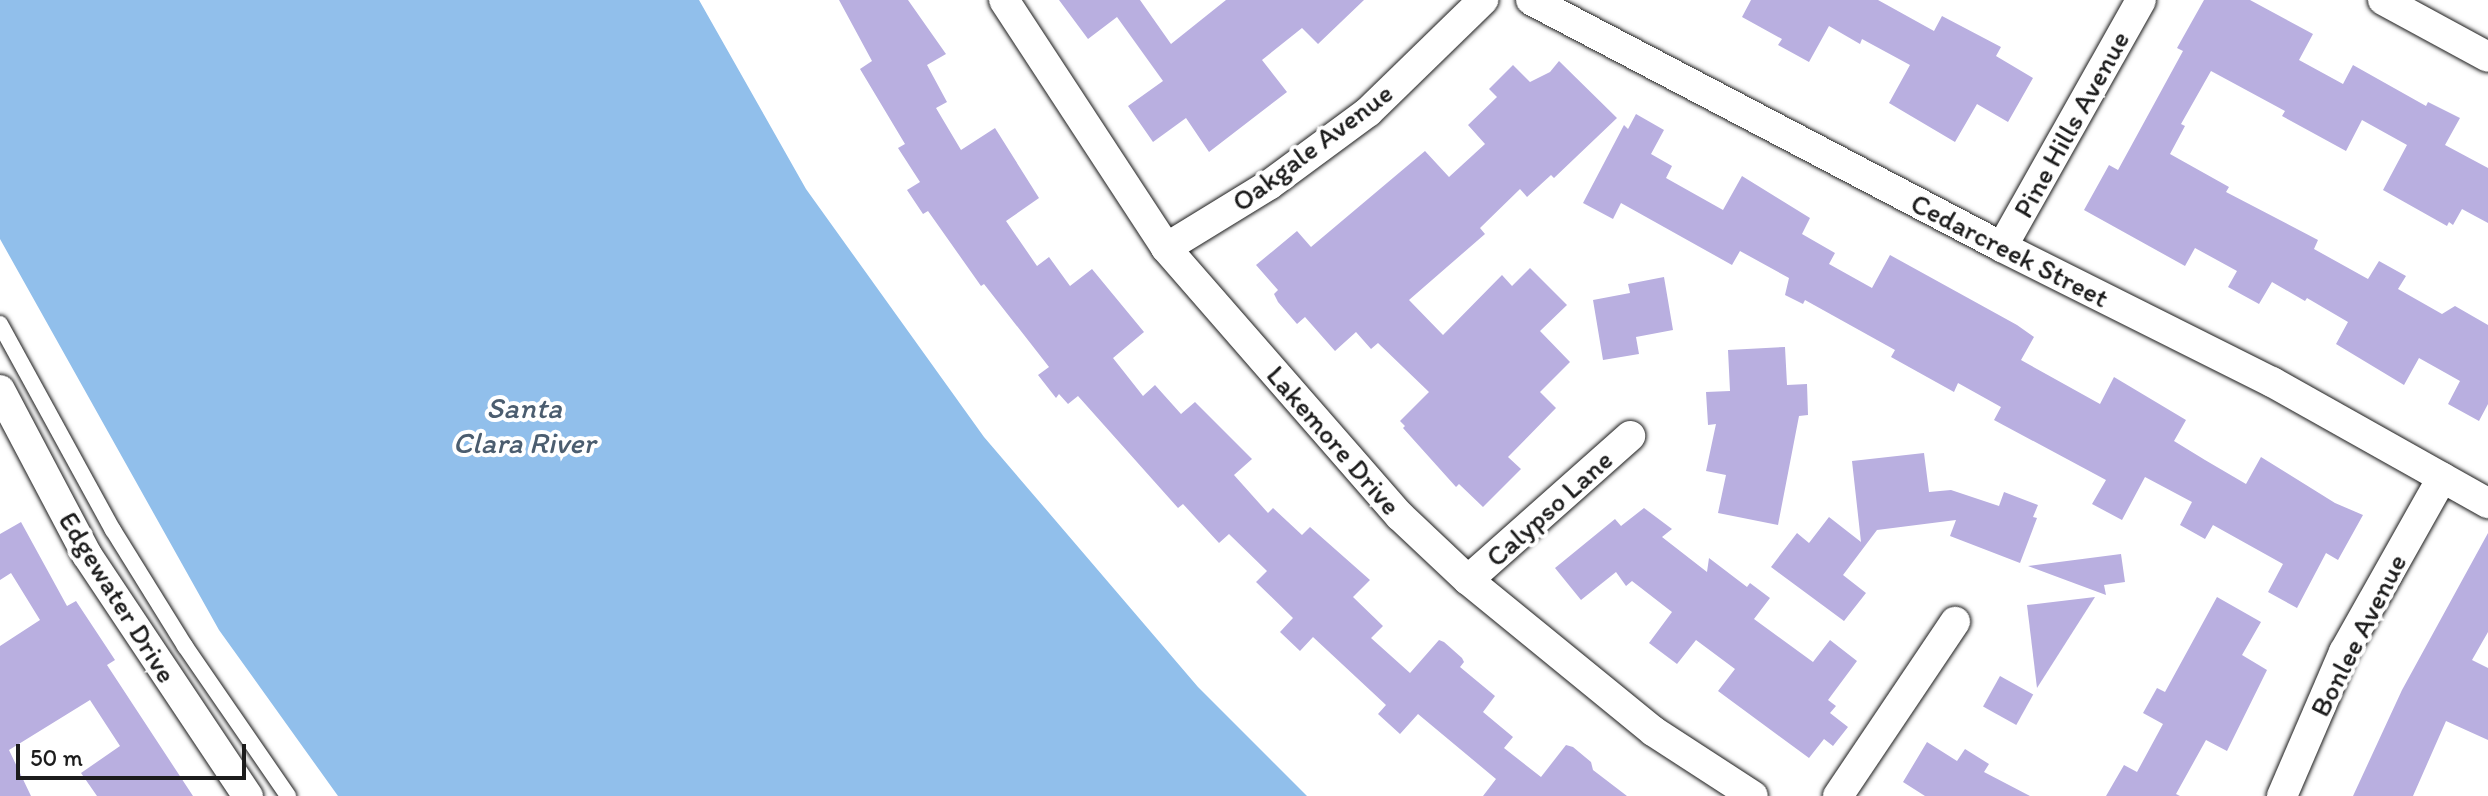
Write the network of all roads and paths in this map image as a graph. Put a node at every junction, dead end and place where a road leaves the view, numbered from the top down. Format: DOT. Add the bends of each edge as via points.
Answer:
graph roads {
  1 [pos="1004,0"];
  2 [pos="1483,0"];
  3 [pos="1531,0"];
  4 [pos="2141,0"];
  5 [pos="2383,0"];
  6 [pos="2488,57"];
  7 [pos="2002,247"];
  8 [pos="1166,248"];
  9 [pos="0,324"];
  10 [pos="0,390"];
  11 [pos="1630,436"];
  12 [pos="2442,478"];
  13 [pos="2488,503"];
  14 [pos="1468,580"];
  15 [pos="1955,622"];
  16 [pos="248,796"];
  17 [pos="288,796"];
  18 [pos="1753,796"];
  19 [pos="1838,796"];
  20 [pos="2282,796"];
  1 -- 8 [label="street, Lakemore Drive"];
  2 -- 8 [label="street, Oakgale Avenue" via="1368,112 1269,185"];
  3 -- 7 [label="street, Cedarcreek Street"];
  4 -- 7 [label="street, Pine Hills Avenue"];
  5 -- 6 [label="street"];
  7 -- 12 [label="street, Cedarcreek Street" via="2272,382"];
  8 -- 14 [label="street, Lakemore Drive" via="1400,516"];
  9 -- 17 [label="lane" via="113,530"];
  10 -- 16 [label="street, Edgewater Drive" via="87,555"];
  11 -- 14 [label="street, Calypso Lane"];
  12 -- 13 [label="street, Cedarcreek Street"];
  12 -- 20 [label="street, Bonlee Avenue" via="2344,652"];
  14 -- 18 [label="street, Lakemore Drive" via="1653,731"];
  15 -- 19 [label="street"];
}
